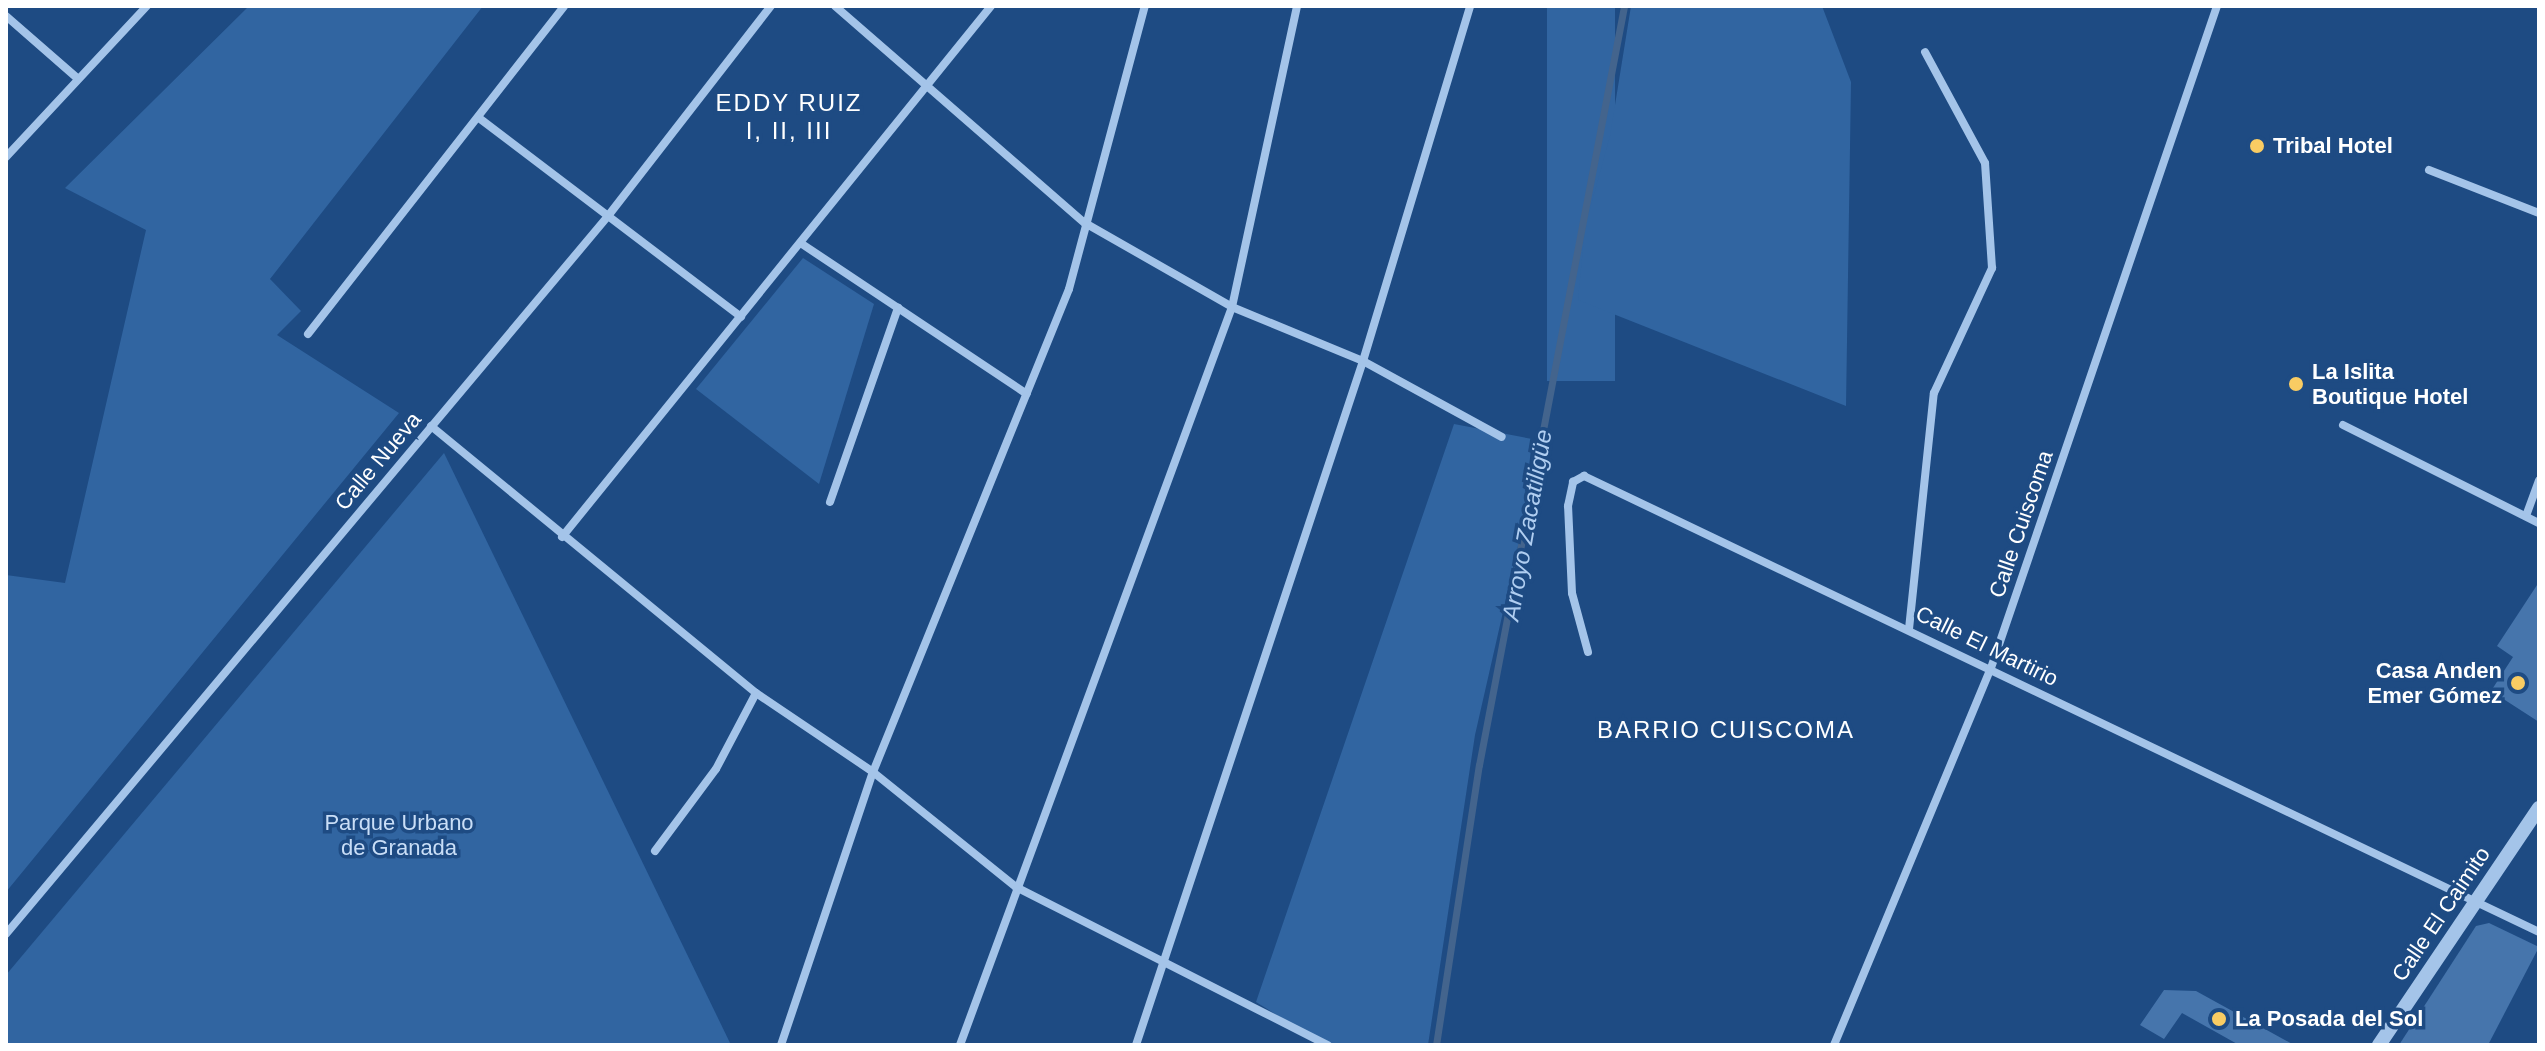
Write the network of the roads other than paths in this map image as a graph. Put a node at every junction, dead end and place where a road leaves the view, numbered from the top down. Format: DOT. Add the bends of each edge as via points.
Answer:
graph roads {
  1 [pos="147,6"];
  2 [pos="564,6"];
  3 [pos="771,6"];
  4 [pos="835,6"];
  5 [pos="991,6"];
  6 [pos="1145,6"];
  7 [pos="1297,6"];
  8 [pos="1470,6"];
  9 [pos="2217,6"];
  10 [pos="6,16"];
  11 [pos="1925,52"];
  12 [pos="76,77"];
  13 [pos="927,85"];
  14 [pos="479,118"];
  15 [pos="6,157"];
  16 [pos="2429,170"];
  17 [pos="2539,213"];
  18 [pos="608,216"];
  19 [pos="1085,223"];
  20 [pos="802,244"];
  21 [pos="1232,307"];
  22 [pos="898,308"];
  23 [pos="741,317"];
  24 [pos="308,334"];
  25 [pos="1363,361"];
  26 [pos="1027,394"];
  27 [pos="2343,425"];
  28 [pos="431,426"];
  29 [pos="1502,437"];
  30 [pos="2539,480"];
  31 [pos="830,502"];
  32 [pos="2526,516"];
  33 [pos="2539,523"];
  34 [pos="562,537"];
  35 [pos="1909,629"];
  36 [pos="1588,652"];
  37 [pos="1991,668"];
  38 [pos="756,693"];
  39 [pos="873,772"];
  40 [pos="2539,808"];
  41 [pos="655,851"];
  42 [pos="1016,887"];
  43 [pos="2476,902"];
  44 [pos="2539,932"];
  45 [pos="6,934"];
  46 [pos="1165,966"];
  47 [pos="781,1045"];
  48 [pos="960,1045"];
  49 [pos="1136,1045"];
  50 [pos="1328,1045"];
  51 [pos="1834,1045"];
  52 [pos="2379,1045"];
  1 -- 12 [label="street"];
  2 -- 14 [label="street"];
  3 -- 18 [label="street, Calle Nueva"];
  4 -- 13 [label="street"];
  5 -- 13 [label="street"];
  6 -- 19 [label="street"];
  7 -- 21 [label="street"];
  8 -- 25 [label="street"];
  9 -- 37 [label="street, Calle Cuiscoma"];
  10 -- 12 [label="street"];
  11 -- 35 [label="street" via="1985,163 1992,268 1934,393"];
  12 -- 15 [label="street"];
  13 -- 19 [label="street"];
  13 -- 20 [label="street"];
  14 -- 18 [label="street"];
  14 -- 24 [label="street"];
  16 -- 17 [label="street"];
  18 -- 23 [label="street"];
  18 -- 28 [label="street, Calle Nueva"];
  19 -- 21 [label="street"];
  19 -- 26 [label="street" via="1069,289"];
  20 -- 22 [label="street"];
  20 -- 23 [label="street"];
  21 -- 25 [label="street"];
  21 -- 42 [label="street"];
  22 -- 26 [label="street"];
  22 -- 31 [label="street"];
  23 -- 34 [label="street"];
  25 -- 29 [label="street"];
  25 -- 46 [label="street"];
  26 -- 39 [label="street"];
  27 -- 32 [label="street"];
  28 -- 34 [label="street"];
  28 -- 45 [label="street, Calle Nueva"];
  30 -- 32 [label="street"];
  32 -- 33 [label="street"];
  34 -- 38 [label="street"];
  35 -- 36 [label="street, Calle El Martirio" via="1584,476 1573,482 1568,506 1572,593"];
  35 -- 37 [label="street, Calle El Martirio"];
  37 -- 43 [label="street, Calle El Martirio"];
  37 -- 51 [label="street, Calle Cuiscoma"];
  38 -- 39 [label="street"];
  38 -- 41 [label="street" via="716,769"];
  39 -- 42 [label="street"];
  39 -- 47 [label="street"];
  40 -- 43 [label="street, Calle El Caimito"];
  42 -- 46 [label="street"];
  42 -- 48 [label="street"];
  43 -- 44 [label="street, Calle El Martirio"];
  43 -- 52 [label="street, Calle El Caimito"];
  46 -- 49 [label="street"];
  46 -- 50 [label="street"];
}
